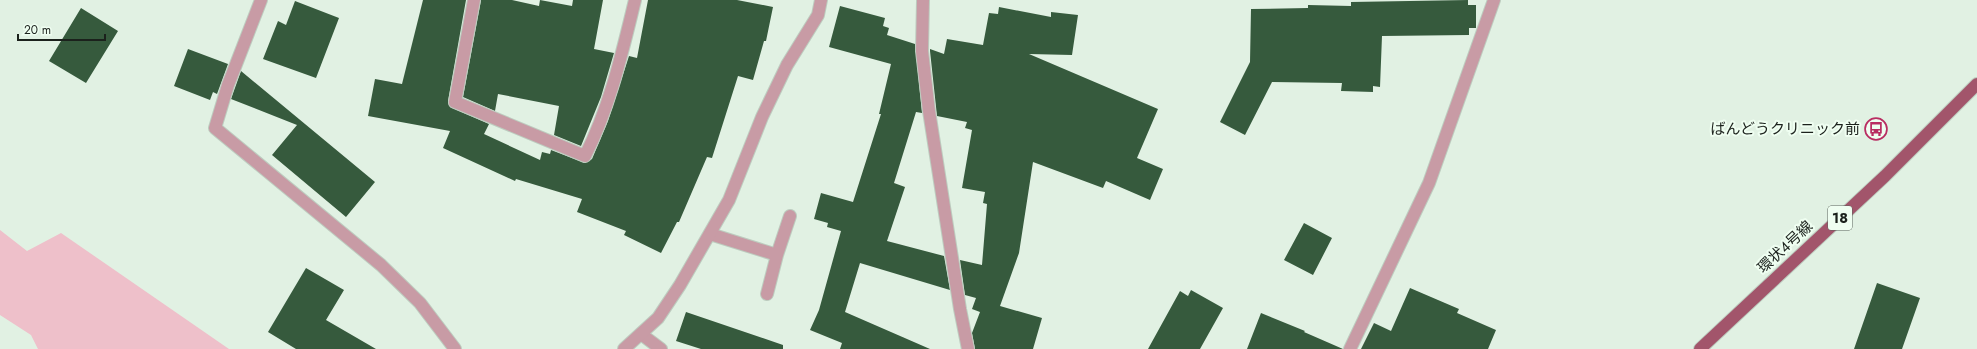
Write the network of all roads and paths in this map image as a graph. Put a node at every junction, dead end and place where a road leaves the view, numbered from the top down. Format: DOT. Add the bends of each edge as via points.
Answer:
graph roads {
  1 [pos="261,0"];
  2 [pos="474,0"];
  3 [pos="635,0"];
  4 [pos="821,0"];
  5 [pos="923,0"];
  6 [pos="1494,0"];
  7 [pos="1977,84"];
  8 [pos="790,216"];
  9 [pos="710,234"];
  10 [pos="777,255"];
  11 [pos="767,294"];
  12 [pos="641,334"];
  13 [pos="455,349"];
  14 [pos="624,349"];
  15 [pos="661,349"];
  16 [pos="968,349"];
  17 [pos="1350,349"];
  18 [pos="1700,349"];
  1 -- 13 [label="street" via="228,85 215,128 381,265 420,303"];
  2 -- 3 [label="street" via="455,102 586,156 598,130"];
  4 -- 9 [label="street" via="818,15 787,65 762,117 729,200"];
  5 -- 16 [label="street" via="922,51 929,111"];
  6 -- 17 [label="street" via="1429,183"];
  7 -- 18 [label="main road, 環状4号線 / 18" via="1885,176"];
  8 -- 10 [label="street"];
  9 -- 10 [label="street"];
  9 -- 12 [label="street" via="658,318"];
  10 -- 11 [label="street"];
  12 -- 14 [label="street"];
  12 -- 15 [label="street"];
}
